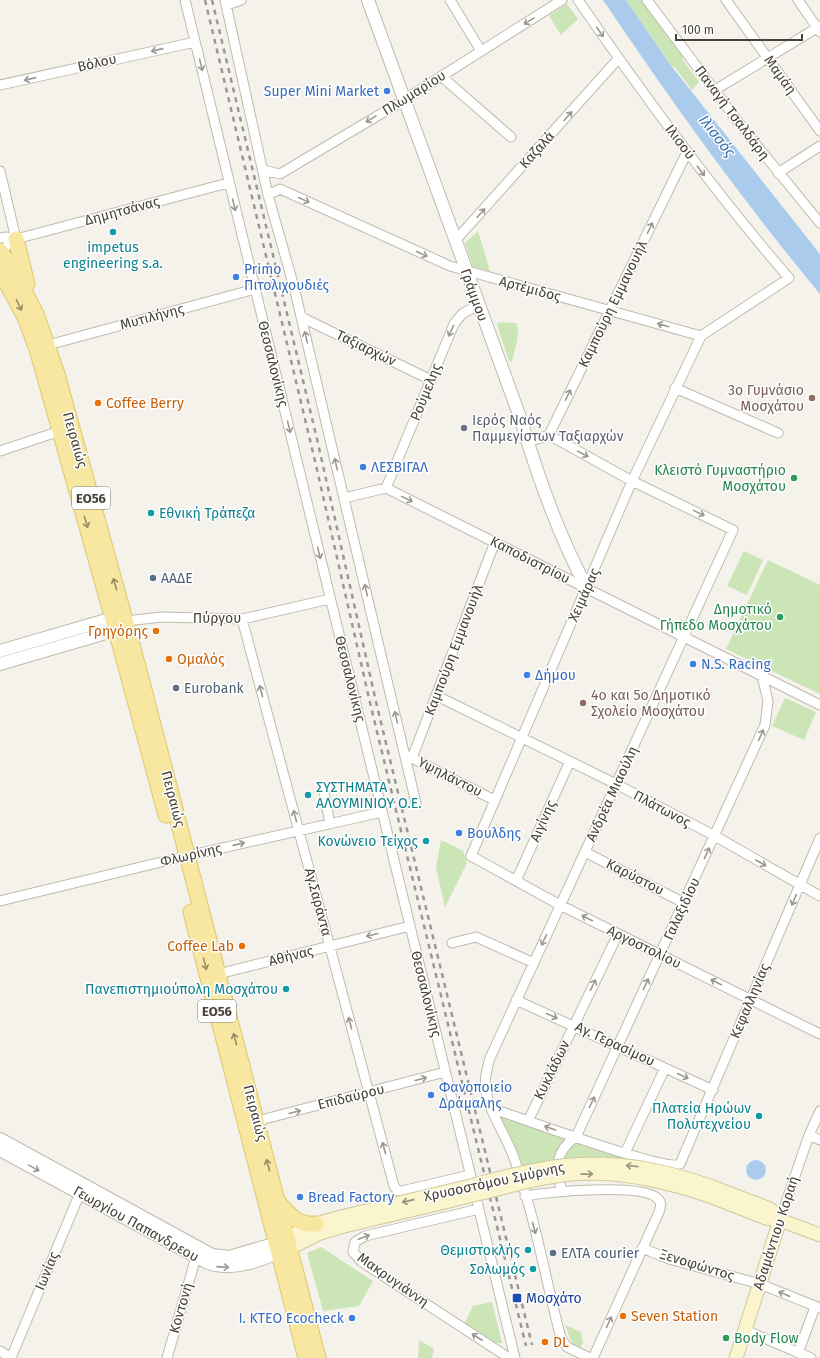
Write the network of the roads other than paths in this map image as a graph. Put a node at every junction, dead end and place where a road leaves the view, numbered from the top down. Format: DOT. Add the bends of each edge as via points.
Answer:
graph roads {
  1 [pos="185,0"];
  2 [pos="241,0"];
  3 [pos="368,0"];
  4 [pos="450,0"];
  5 [pos="562,0"];
  6 [pos="578,0"];
  7 [pos="647,0"];
  8 [pos="726,0"];
  9 [pos="798,0"];
  10 [pos="226,3"];
  11 [pos="819,28"];
  12 [pos="195,42"];
  13 [pos="481,50"];
  14 [pos="767,58"];
  15 [pos="618,59"];
  16 [pos="441,76"];
  17 [pos="0,85"];
  18 [pos="715,90"];
  19 [pos="404,100"];
  20 [pos="820,131"];
  21 [pos="511,137"];
  22 [pos="820,146"];
  23 [pos="687,152"];
  24 [pos="263,170"];
  25 [pos="0,171"];
  26 [pos="778,173"];
  27 [pos="228,183"];
  28 [pos="268,195"];
  29 [pos="820,223"];
  30 [pos="0,238"];
  31 [pos="16,239"];
  32 [pos="455,241"];
  33 [pos="0,251"];
  34 [pos="0,271"];
  35 [pos="466,271"];
  36 [pos="255,289"];
  37 [pos="478,305"];
  38 [pos="610,310"];
  39 [pos="36,314"];
  40 [pos="301,317"];
  41 [pos="701,336"];
  42 [pos="48,345"];
  43 [pos="431,380"];
  44 [pos="675,388"];
  45 [pos="60,431"];
  46 [pos="778,432"];
  47 [pos="549,435"];
  48 [pos="528,442"];
  49 [pos="0,451"];
  50 [pos="632,481"];
  51 [pos="386,488"];
  52 [pos="344,498"];
  53 [pos="495,542"];
  54 [pos="587,588"];
  55 [pos="330,599"];
  56 [pos="242,619"];
  57 [pos="118,623"];
  58 [pos="684,638"];
  59 [pos="0,651"];
  60 [pos="0,664"];
  61 [pos="762,676"];
  62 [pos="437,696"];
  63 [pos="820,705"];
  64 [pos="521,737"];
  65 [pos="409,757"];
  66 [pos="570,761"];
  67 [pos="616,784"];
  68 [pos="323,787"];
  69 [pos="494,800"];
  70 [pos="416,803"];
  71 [pos="382,812"];
  72 [pos="330,824"];
  73 [pos="299,831"];
  74 [pos="715,836"];
  75 [pos="820,838"];
  76 [pos="585,852"];
  77 [pos="471,856"];
  78 [pos="183,857"];
  79 [pos="516,881"];
  80 [pos="800,885"];
  81 [pos="820,896"];
  82 [pos="0,901"];
  83 [pos="684,902"];
  84 [pos="560,905"];
  85 [pos="410,926"];
  86 [pos="618,934"];
  87 [pos="452,943"];
  88 [pos="330,946"];
  89 [pos="660,955"];
  90 [pos="534,963"];
  91 [pos="218,974"];
  92 [pos="516,1000"];
  93 [pos="751,1000"];
  94 [pos="573,1025"];
  95 [pos="820,1034"];
  96 [pos="618,1045"];
  97 [pos="665,1068"];
  98 [pos="445,1072"];
  99 [pos="713,1090"];
  100 [pos="369,1093"];
  101 [pos="491,1108"];
  102 [pos="820,1111"];
  103 [pos="257,1121"];
  104 [pos="528,1121"];
  105 [pos="0,1132"];
  106 [pos="809,1135"];
  107 [pos="576,1137"];
  108 [pos="0,1138"];
  109 [pos="820,1140"];
  110 [pos="11,1145"];
  111 [pos="0,1150"];
  112 [pos="625,1153"];
  113 [pos="470,1175"];
  114 [pos="82,1189"];
  115 [pos="563,1190"];
  116 [pos="525,1196"];
  117 [pos="278,1202"];
  118 [pos="479,1210"];
  119 [pos="780,1220"];
  120 [pos="343,1221"];
  121 [pos="316,1224"];
  122 [pos="820,1234"];
  123 [pos="283,1245"];
  124 [pos="642,1248"];
  125 [pos="196,1257"];
  126 [pos="760,1284"];
  127 [pos="817,1307"];
  128 [pos="745,1330"];
  129 [pos="0,1351"];
  130 [pos="798,1353"];
  131 [pos="11,1358"];
  132 [pos="167,1358"];
  133 [pos="306,1358"];
  134 [pos="318,1358"];
  135 [pos="510,1358"];
  136 [pos="515,1358"];
  137 [pos="590,1358"];
  138 [pos="593,1358"];
  139 [pos="736,1358"];
  140 [pos="811,1358"];
  1 -- 12 [label="street, Θεσσαλονίκης"];
  2 -- 10 [label="street"];
  3 -- 19 [label="street, Γράμμου"];
  4 -- 13 [label="street"];
  5 -- 13 [label="street, Πλωμαρίου, one-way"];
  6 -- 15 [label="street, Ιλισού, one-way"];
  7 -- 18 [label="street, Παναγή Τσαλδάρη"];
  8 -- 14 [label="street, Μαμάη"];
  9 -- 11 [label="street"];
  10 -- 24 [label="street"];
  11 -- 14 [label="street"];
  12 -- 17 [label="street, Βόλου, one-way"];
  12 -- 27 [label="street, Θεσσαλονίκης, one-way"];
  13 -- 16 [label="street, Πλωμαρίου"];
  14 -- 18 [label="street"];
  14 -- 20 [label="street, Μαμάη"];
  15 -- 23 [label="street, Ιλισού"];
  32 -- 15 [label="street, Καζαλά, one-way"];
  16 -- 19 [label="street, Πλωμαρίου"];
  16 -- 21 [label="street"];
  18 -- 26 [label="street, Παναγή Τσαλδάρη"];
  19 -- 24 [label="street, Πλωμαρίου, one-way" via="280,174"];
  19 -- 32 [label="street, Γράμμου"];
  22 -- 26 [label="street"];
  38 -- 23 [label="street, Καμπούρη Εμμανουήλ, one-way"];
  23 -- 41 [label="street, Ιλισού, one-way" via="734,214 789,278"];
  24 -- 28 [label="street"];
  25 -- 31 [label="street"];
  26 -- 29 [label="street, Παναγή Τσαλδάρη"];
  27 -- 31 [label="street, Δημητσάνας"];
  27 -- 36 [label="street, Θεσσαλονίκης, one-way"];
  28 -- 35 [label="street, Αρτέμιδος, one-way" via="280,189 438,262"];
  28 -- 40 [label="street"];
  30 -- 31 [label="street, Δημητσάνας" via="6,236"];
  31 -- 33 [label="street, Δημητσάνας"];
  31 -- 39 [label="main road"];
  32 -- 35 [label="street, Γράμμου"];
  33 -- 39 [label="main road, Πειραιώς / ΕΟ56" via="15,273"];
  34 -- 45 [label="main road, Πειραιώς / ΕΟ56, one-way" via="15,296 30,331"];
  35 -- 37 [label="street, Γράμμου"];
  35 -- 38 [label="street, Αρτέμιδος"];
  36 -- 42 [label="street, Μυτιλήνης"];
  36 -- 55 [label="street, Θεσσαλονίκης, one-way"];
  37 -- 43 [label="street, Ρούμελης, one-way" via="466,310 458,319"];
  37 -- 48 [label="street, Γράμμου"];
  41 -- 38 [label="street, Αρτέμιδος, one-way"];
  47 -- 38 [label="street, Καμπούρη Εμμανουήλ, one-way"];
  39 -- 42 [label="main road, Πειραιώς / ΕΟ56"];
  40 -- 43 [label="street, Ταξιαρχών"];
  52 -- 40 [label="street, one-way"];
  41 -- 44 [label="street, Χειμάρας"];
  57 -- 42 [label="main road, Πειραιώς / ΕΟ56, one-way"];
  43 -- 51 [label="street, Ρούμελης"];
  44 -- 46 [label="street"];
  44 -- 50 [label="street, Χειμάρας"];
  45 -- 49 [label="street"];
  45 -- 57 [label="main road, Πειραιώς / ΕΟ56, one-way"];
  47 -- 48 [label="street"];
  47 -- 50 [label="street, one-way"];
  48 -- 54 [label="street, Γράμμου" via="563,535"];
  50 -- 54 [label="street, Χειμάρας"];
  50 -- 58 [label="street, Ανδρέα Μιαούλη, one-way" via="733,530"];
  51 -- 52 [label="street"];
  51 -- 53 [label="street, Καποδιστρίου, one-way"];
  65 -- 52 [label="street, one-way"];
  53 -- 54 [label="street, Καποδιστρίου"];
  53 -- 62 [label="street, Καμπούρη Εμμανουήλ"];
  54 -- 58 [label="street, Καποδιστρίου"];
  54 -- 64 [label="street, Χειμάρας"];
  55 -- 56 [label="street, Πύργου"];
  55 -- 71 [label="street, Θεσσαλονίκης"];
  56 -- 57 [label="street, Πύργου" via="162,617"];
  73 -- 56 [label="street, Αγ.Σαράντα, one-way"];
  57 -- 59 [label="street, Πύργου"];
  57 -- 60 [label="street, Πύργου"];
  57 -- 78 [label="main road, Πειραιώς / ΕΟ56"];
  58 -- 61 [label="street, Καποδιστρίου"];
  58 -- 67 [label="street, Ανδρέα Μιαούλη"];
  61 -- 63 [label="street, Καποδιστρίου"];
  74 -- 61 [label="street, Γαλαξιδίου, one-way" via="765,725 768,701"];
  62 -- 64 [label="street, Πλάτωνος"];
  62 -- 65 [label="street, Καμπούρη Εμμανουήλ"];
  64 -- 66 [label="street, Πλάτωνος"];
  64 -- 69 [label="street, Χειμάρας"];
  65 -- 69 [label="street, Υψηλάντου"];
  65 -- 70 [label="street"];
  66 -- 67 [label="street, Πλάτωνος"];
  66 -- 79 [label="street, Αιγίνης"];
  67 -- 74 [label="street, Πλάτωνος"];
  67 -- 76 [label="street, Ανδρέα Μιαούλη"];
  68 -- 72 [label="street"];
  69 -- 77 [label="street, Χειμάρας"];
  71 -- 72 [label="street, Φλωρίνης"];
  71 -- 85 [label="street, Θεσσαλονίκης"];
  72 -- 73 [label="street, Φλωρίνης"];
  78 -- 73 [label="street, Φλωρίνης, one-way"];
  73 -- 88 [label="street, Αγ.Σαράντα"];
  74 -- 80 [label="street, Πλάτωνος, one-way"];
  83 -- 74 [label="street, Γαλαξιδίου, one-way"];
  75 -- 80 [label="street, Κεφαλληνίας"];
  76 -- 83 [label="street, Καρύστου"];
  76 -- 84 [label="street, Ανδρέα Μιαούλη"];
  77 -- 79 [label="street, Αργοστολίου"];
  78 -- 82 [label="street, Φλωρίνης"];
  78 -- 91 [label="main road, Πειραιώς / ΕΟ56"];
  78 -- 123 [label="main road, Πειραιώς / ΕΟ56, one-way"];
  79 -- 84 [label="street, Αργοστολίου"];
  80 -- 81 [label="street, Πλάτωνος"];
  80 -- 93 [label="street, Κεφαλληνίας, one-way"];
  83 -- 89 [label="street, Γαλαξιδίου"];
  86 -- 84 [label="street, Αργοστολίου, one-way"];
  84 -- 90 [label="street, Ανδρέα Μιαούλη, one-way"];
  85 -- 88 [label="street, Αθήνας, one-way"];
  85 -- 98 [label="street, Θεσσαλονίκης"];
  86 -- 89 [label="street, Αργοστολίου"];
  94 -- 86 [label="street, Κυκλάδων, one-way"];
  87 -- 90 [label="street" via="480,938"];
  88 -- 91 [label="street, Αθήνας"];
  100 -- 88 [label="street, Αγ.Σαράντα, one-way"];
  93 -- 89 [label="street, Αργοστολίου, one-way"];
  96 -- 89 [label="street, Γαλαξιδίου, one-way"];
  90 -- 92 [label="street, Ανδρέα Μιαούλη"];
  103 -- 91 [label="main road, Πειραιώς / ΕΟ56, one-way"];
  92 -- 94 [label="street, Αγ. Γερασίμου, one-way"];
  92 -- 101 [label="street, Ανδρέα Μιαούλη" via="490,1058 486,1089"];
  93 -- 95 [label="street, Αργοστολίου"];
  93 -- 99 [label="street, Κεφαλληνίας"];
  94 -- 96 [label="street, Αγ. Γερασίμου"];
  94 -- 104 [label="street, Κυκλάδων"];
  96 -- 97 [label="street, Αγ. Γερασίμου"];
  107 -- 96 [label="street, Γαλαξιδίου, one-way"];
  97 -- 99 [label="street, Αγ. Γερασίμου, one-way"];
  97 -- 112 [label="street"];
  100 -- 98 [label="street, Επιδαύρου, one-way"];
  98 -- 113 [label="street, Θεσσαλονίκης"];
  99 -- 112 [label="street, Κεφαλληνίας" via="680,1164 670,1166"];
  103 -- 100 [label="street, Επιδαύρου, one-way"];
  113 -- 100 [label="street, Αγ.Σαράντα, one-way" via="398,1191 394,1186"];
  101 -- 104 [label="street"];
  101 -- 116 [label="street" via="514,1158"];
  102 -- 106 [label="street, Αδαμάντιου Κοραή"];
  117 -- 103 [label="main road, Πειραιώς / ΕΟ56, one-way"];
  107 -- 104 [label="street, one-way"];
  105 -- 110 [label="street"];
  106 -- 109 [label="street"];
  106 -- 119 [label="street, Αδαμάντιου Κοραή"];
  107 -- 112 [label="street"];
  107 -- 115 [label="street, Γαλαξιδίου" via="565,1146 559,1158 558,1180"];
  108 -- 110 [label="street, Γεωργίου Παπανδρεου"];
  110 -- 114 [label="street, Γεωργίου Παπανδρεου"];
  111 -- 114 [label="street, Γεωργίου Παπανδρεου, one-way"];
  113 -- 118 [label="street, Θεσσαλονίκης"];
  114 -- 123 [label="street, Γεωργίου Παπανδρεου" via="212,1255 229,1258"];
  114 -- 125 [label="street, Γεωργίου Παπανδρεου"];
  114 -- 131 [label="street, Ιωνίας"];
  115 -- 116 [label="street"];
  115 -- 124 [label="street" via="631,1192 656,1197 660,1201 660,1207"];
  116 -- 137 [label="street, one-way" via="561,1338 570,1349"];
  117 -- 121 [label="main road" via="297,1221"];
  117 -- 123 [label="main road, Πειραιώς / ΕΟ56"];
  135 -- 118 [label="street, Μακρυγιάννη, one-way" via="362,1262 353,1252 355,1242 365,1236"];
  118 -- 136 [label="street, Θεσσαλονίκης"];
  119 -- 120 [label="main road, Χρυσοστόμου Σμύρνης, bridge" via="770,1209 708,1191 656,1170 610,1164 577,1164 521,1173"];
  119 -- 122 [label="main road, Χρυσοστόμου Σμύρνης"];
  119 -- 126 [label="main road, Αδαμάντιου Κοραή"];
  120 -- 121 [label="main road, Χρυσοστόμου Σμύρνης"];
  120 -- 123 [label="main road, Χρυσοστόμου Σμύρνης" via="320,1233"];
  121 -- 123 [label="main road, Χρυσοστόμου Σμύρνης"];
  125 -- 123 [label="street, Γεωργίου Παπανδρεου, one-way" via="212,1265 228,1267"];
  123 -- 133 [label="main road, Πειραιώς / ΕΟ56"];
  123 -- 134 [label="main road, Πειραιώς / ΕΟ56"];
  124 -- 126 [label="street, Ξενοφώντος" via="670,1259"];
  138 -- 124 [label="street, one-way"];
  125 -- 132 [label="street, Κοντονή"];
  127 -- 126 [label="street, Ξενοφώντος, one-way"];
  126 -- 128 [label="main road, Αδαμάντιου Κοραή"];
  127 -- 130 [label="street"];
  128 -- 130 [label="street"];
  128 -- 139 [label="main road, Αδαμάντιου Κοραή"];
  129 -- 131 [label="street"];
  130 -- 140 [label="street"];
}
